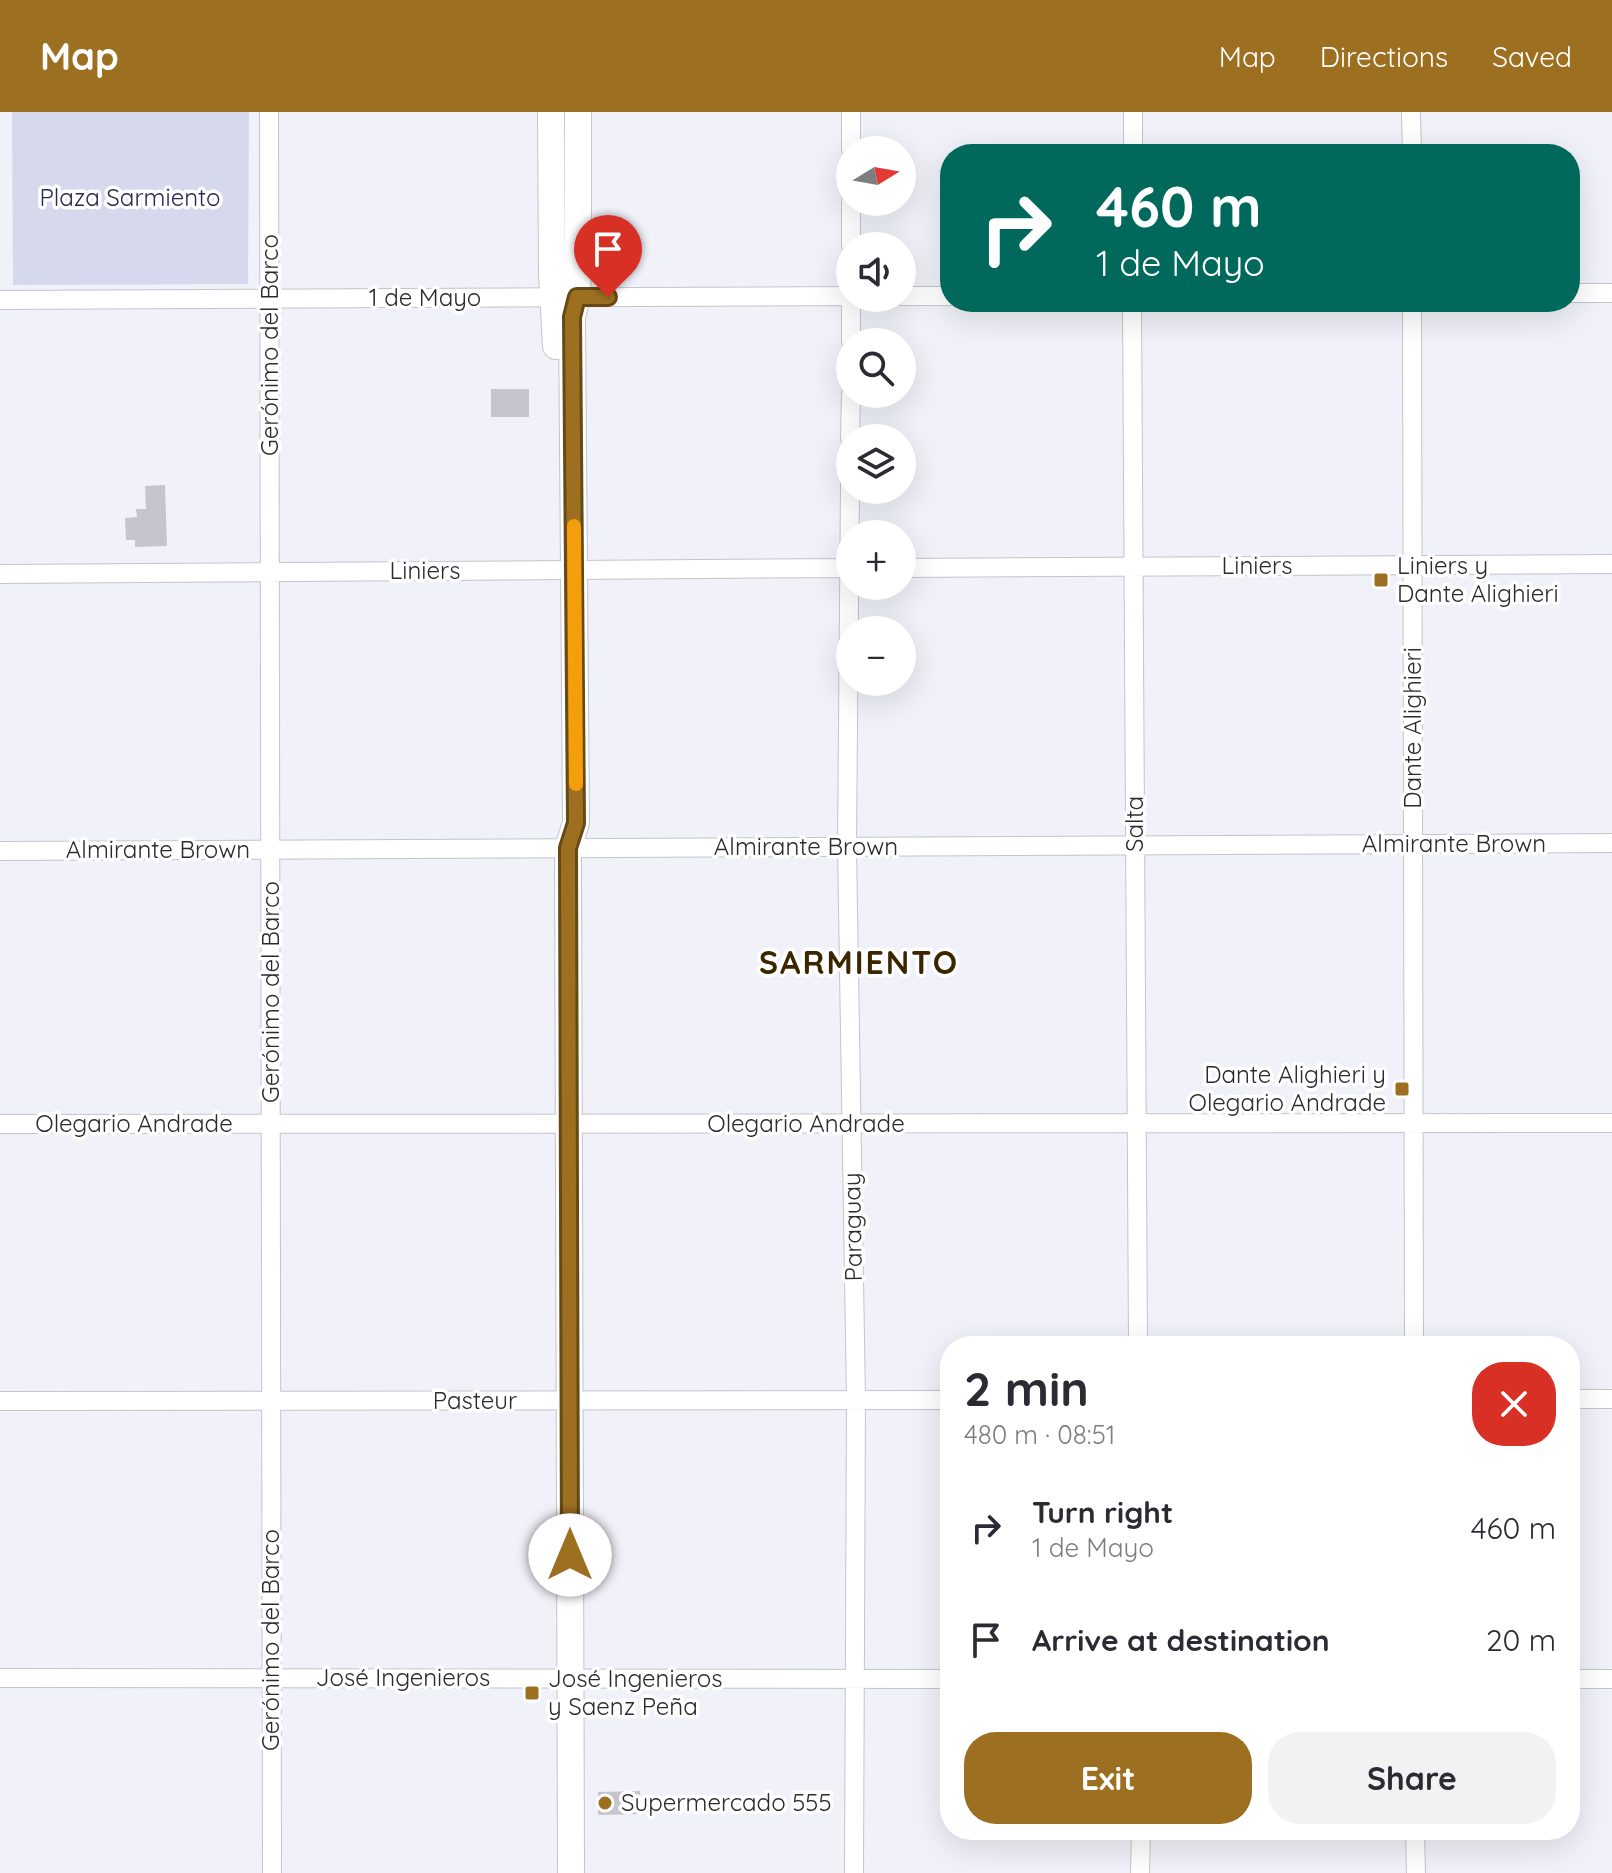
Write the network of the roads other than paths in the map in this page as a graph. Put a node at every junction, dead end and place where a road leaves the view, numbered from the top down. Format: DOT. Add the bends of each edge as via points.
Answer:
graph roads {
  1 [pos="269,112"];
  2 [pos="551,112"];
  3 [pos="578,112"];
  4 [pos="851,112"];
  5 [pos="1133,112"];
  6 [pos="1411,112"];
  7 [pos="851,136"];
  8 [pos="1133,144"];
  9 [pos="1412,144"];
  10 [pos="1580,293"];
  11 [pos="1612,293"];
  12 [pos="916,296"];
  13 [pos="940,296"];
  14 [pos="566,297"];
  15 [pos="836,297"];
  16 [pos="270,299"];
  17 [pos="0,300"];
  18 [pos="1132,312"];
  19 [pos="1412,312"];
  20 [pos="1612,564"];
  21 [pos="1413,565"];
  22 [pos="1135,567"];
  23 [pos="836,568"];
  24 [pos="916,568"];
  25 [pos="566,570"];
  26 [pos="270,572"];
  27 [pos="0,574"];
  28 [pos="850,600"];
  29 [pos="1612,843"];
  30 [pos="1413,844"];
  31 [pos="1135,845"];
  32 [pos="847,847"];
  33 [pos="568,848"];
  34 [pos="270,849"];
  35 [pos="0,851"];
  36 [pos="1135,1123"];
  37 [pos="1414,1123"];
  38 [pos="1612,1123"];
  39 [pos="0,1124"];
  40 [pos="271,1124"];
  41 [pos="569,1124"];
  42 [pos="852,1124"];
  43 [pos="1138,1336"];
  44 [pos="1414,1336"];
  45 [pos="1580,1399"];
  46 [pos="1612,1399"];
  47 [pos="856,1400"];
  48 [pos="940,1400"];
  49 [pos="0,1401"];
  50 [pos="271,1401"];
  51 [pos="570,1401"];
  52 [pos="0,1678"];
  53 [pos="271,1678"];
  54 [pos="571,1678"];
  55 [pos="857,1679"];
  56 [pos="940,1679"];
  57 [pos="1580,1679"];
  58 [pos="1612,1679"];
  59 [pos="1141,1840"];
  60 [pos="1415,1840"];
  61 [pos="272,1873"];
  62 [pos="571,1873"];
  63 [pos="854,1873"];
  64 [pos="1140,1873"];
  65 [pos="1416,1873"];
  1 -- 16 [label="street, Gerónimo del Barco"];
  2 -- 14 [label="main road"];
  3 -- 14 [label="main road"];
  4 -- 7 [label="street"];
  5 -- 8 [label="street"];
  6 -- 9 [label="street"];
  10 -- 11 [label="street"];
  12 -- 13 [label="street"];
  14 -- 15 [label="street, 1 de Mayo"];
  14 -- 16 [label="street, 1 de Mayo"];
  14 -- 25 [label="main road" via="572,317"];
  16 -- 17 [label="street, 1 de Mayo"];
  16 -- 26 [label="street, Gerónimo del Barco"];
  18 -- 22 [label="street, Salta"];
  19 -- 21 [label="street, Dante Alighieri"];
  20 -- 21 [label="street, Liniers"];
  21 -- 22 [label="street, Liniers"];
  21 -- 30 [label="street, Dante Alighieri"];
  22 -- 24 [label="street, Liniers"];
  22 -- 31 [label="street, Salta"];
  23 -- 25 [label="street, Liniers"];
  25 -- 26 [label="street, Liniers"];
  25 -- 33 [label="main road" via="576,823"];
  26 -- 27 [label="street, Liniers"];
  26 -- 34 [label="street, Gerónimo del Barco"];
  28 -- 32 [label="street, Paraguay"];
  29 -- 30 [label="street, Almirante Brown"];
  30 -- 31 [label="street, Almirante Brown"];
  30 -- 37 [label="street, Dante Alighieri"];
  31 -- 32 [label="street, Almirante Brown"];
  31 -- 36 [label="street, Salta"];
  32 -- 33 [label="street, Almirante Brown"];
  32 -- 42 [label="street, Paraguay"];
  33 -- 34 [label="street, Almirante Brown"];
  33 -- 41 [label="main road"];
  34 -- 35 [label="street, Almirante Brown"];
  34 -- 40 [label="street, Gerónimo del Barco"];
  36 -- 37 [label="street, Olegario Andrade"];
  36 -- 42 [label="street, Olegario Andrade"];
  36 -- 43 [label="street, Salta"];
  37 -- 38 [label="street, Olegario Andrade"];
  37 -- 44 [label="street, Dante Alighieri"];
  39 -- 40 [label="street, Olegario Andrade"];
  40 -- 41 [label="street, Olegario Andrade"];
  40 -- 50 [label="street, Gerónimo del Barco"];
  41 -- 42 [label="street, Olegario Andrade"];
  41 -- 51 [label="main road"];
  42 -- 47 [label="street, Paraguay"];
  45 -- 46 [label="street"];
  47 -- 48 [label="street, Pasteur"];
  47 -- 51 [label="street, Pasteur"];
  47 -- 55 [label="street, Paraguay"];
  49 -- 50 [label="street, Pasteur"];
  50 -- 51 [label="street, Pasteur"];
  50 -- 53 [label="street, Gerónimo del Barco"];
  51 -- 54 [label="main road"];
  52 -- 53 [label="street, José Ingenieros"];
  53 -- 54 [label="street, José Ingenieros"];
  53 -- 61 [label="street, Gerónimo del Barco"];
  54 -- 55 [label="street, José Ingenieros"];
  54 -- 62 [label="main road"];
  55 -- 56 [label="street, José Ingenieros"];
  55 -- 63 [label="street, Paraguay"];
  57 -- 58 [label="street"];
  59 -- 64 [label="street"];
  60 -- 65 [label="street"];
}
